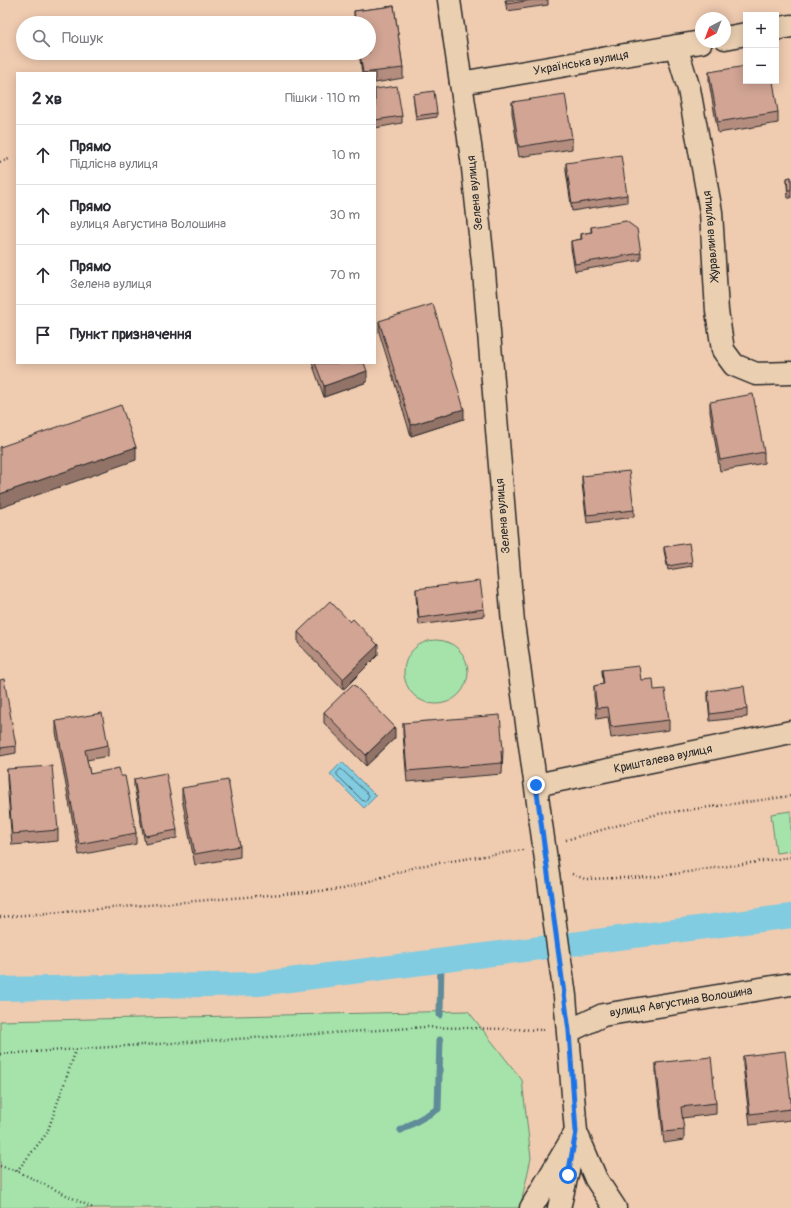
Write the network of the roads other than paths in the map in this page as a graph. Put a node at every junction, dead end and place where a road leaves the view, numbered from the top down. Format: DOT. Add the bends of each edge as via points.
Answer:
graph roads {
  1 [pos="449,0"];
  2 [pos="791,26"];
  3 [pos="779,28"];
  4 [pos="743,35"];
  5 [pos="731,37"];
  6 [pos="695,43"];
  7 [pos="676,46"];
  8 [pos="461,83"];
  9 [pos="791,374"];
  10 [pos="791,732"];
  11 [pos="536,785"];
  12 [pos="791,984"];
  13 [pos="569,1031"];
  14 [pos="576,1132"];
  15 [pos="531,1208"];
  16 [pos="559,1208"];
  17 [pos="615,1208"];
  1 -- 8 [label="street, Зелена вулиця"];
  2 -- 3 [label="street"];
  4 -- 5 [label="street"];
  6 -- 7 [label="street, Українська вулиця"];
  7 -- 8 [label="street, Українська вулиця"];
  7 -- 9 [label="street, Журавлина вулиця" via="689,89 711,212 717,311 723,350 734,365 756,374"];
  8 -- 11 [label="street, Зелена вулиця" via="484,272 513,623"];
  10 -- 11 [label="street, Кришталева вулиця"];
  11 -- 13 [label="street, Зелена вулиця"];
  12 -- 13 [label="street, вулиця Августина Волошина" via="603,1015"];
  13 -- 14 [label="street"];
  14 -- 15 [label="street"];
  14 -- 16 [label="street"];
  14 -- 17 [label="street" via="596,1179"];
}
